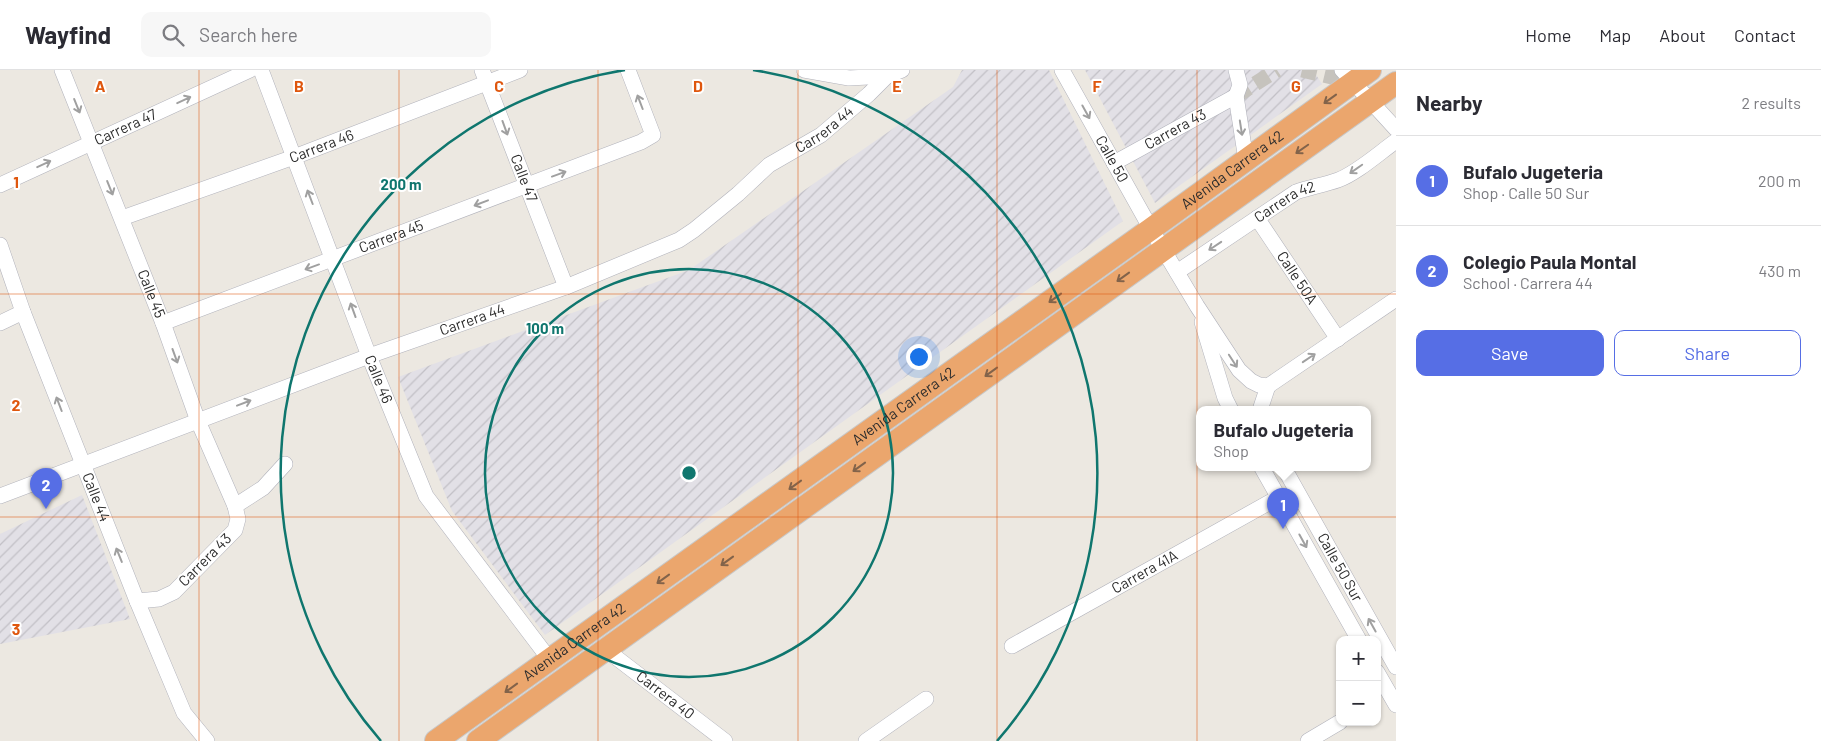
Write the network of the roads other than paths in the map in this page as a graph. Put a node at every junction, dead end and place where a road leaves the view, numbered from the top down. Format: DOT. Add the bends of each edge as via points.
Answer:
graph roads {
  1 [pos="62,70"];
  2 [pos="250,70"];
  3 [pos="261,70"];
  4 [pos="520,70"];
  5 [pos="628,70"];
  6 [pos="804,70"];
  7 [pos="902,70"];
  8 [pos="1062,70"];
  9 [pos="1236,70"];
  10 [pos="1249,70"];
  11 [pos="860,74"];
  12 [pos="1355,74"];
  13 [pos="484,76"];
  14 [pos="887,76"];
  15 [pos="1396,82"];
  16 [pos="1238,91"];
  17 [pos="1370,101"];
  18 [pos="1396,129"];
  19 [pos="1396,141"];
  20 [pos="92,143"];
  21 [pos="294,157"];
  22 [pos="1246,160"];
  23 [pos="1114,163"];
  24 [pos="0,185"];
  25 [pos="526,186"];
  26 [pos="122,218"];
  27 [pos="1257,218"];
  28 [pos="1151,229"];
  29 [pos="0,245"];
  30 [pos="1163,248"];
  31 [pos="334,259"];
  32 [pos="1177,272"];
  33 [pos="566,287"];
  34 [pos="1396,299"];
  35 [pos="1197,306"];
  36 [pos="23,312"];
  37 [pos="0,323"];
  38 [pos="163,323"];
  39 [pos="1338,339"];
  40 [pos="369,356"];
  41 [pos="1268,386"];
  42 [pos="1229,406"];
  43 [pos="1260,406"];
  44 [pos="198,421"];
  45 [pos="286,464"];
  46 [pos="82,465"];
  47 [pos="1264,471"];
  48 [pos="1286,471"];
  49 [pos="0,496"];
  50 [pos="1279,497"];
  51 [pos="237,513"];
  52 [pos="137,601"];
  53 [pos="1357,636"];
  54 [pos="1012,646"];
  55 [pos="606,649"];
  56 [pos="550,660"];
  57 [pos="1395,666"];
  58 [pos="1381,681"];
  59 [pos="926,699"];
  60 [pos="1388,700"];
  61 [pos="524,708"];
  62 [pos="1336,724"];
  63 [pos="207,741"];
  64 [pos="437,741"];
  65 [pos="478,741"];
  66 [pos="725,741"];
  67 [pos="866,741"];
  68 [pos="1308,741"];
  1 -- 20 [label="street, Calle 45, one-way"];
  20 -- 2 [label="street, Carrera 47, one-way"];
  3 -- 21 [label="street, Calle 46"];
  4 -- 13 [label="street, Carrera 46"];
  25 -- 5 [label="street, Carrera 45, one-way" via="653,135"];
  6 -- 11 [label="street" via="849,78"];
  7 -- 14 [label="street, Carrera 44"];
  8 -- 23 [label="street, Calle 50, one-way"];
  9 -- 16 [label="street"];
  10 -- 16 [label="street"];
  11 -- 14 [label="street"];
  12 -- 17 [label="street"];
  12 -- 22 [label="highway, Avenida Carrera 42, one-way"];
  13 -- 21 [label="street, Carrera 46"];
  13 -- 25 [label="street, Calle 47, one-way"];
  14 -- 33 [label="street, Carrera 44" via="821,134 769,165 679,240"];
  15 -- 17 [label="highway, Avenida Carrera 42"];
  16 -- 22 [label="street, one-way"];
  16 -- 23 [label="street, Carrera 43"];
  17 -- 18 [label="street"];
  17 -- 30 [label="highway, Avenida Carrera 42, one-way"];
  19 -- 27 [label="street, Carrera 42, one-way" via="1347,176 1296,192"];
  24 -- 20 [label="street, Carrera 47, one-way"];
  20 -- 26 [label="street, Calle 45, one-way"];
  21 -- 26 [label="street, Carrera 46"];
  31 -- 21 [label="street, Calle 46, one-way"];
  22 -- 28 [label="highway, Avenida Carrera 42"];
  23 -- 28 [label="street, Calle 50"];
  25 -- 31 [label="street, Carrera 45, one-way"];
  25 -- 33 [label="street, Calle 47"];
  26 -- 38 [label="street, Calle 45"];
  27 -- 32 [label="street, Carrera 42, one-way"];
  27 -- 39 [label="street, Calle 50A"];
  28 -- 30 [label="street, Calle 50"];
  28 -- 56 [label="highway, Avenida Carrera 42, one-way"];
  29 -- 36 [label="street, Calle 44"];
  30 -- 32 [label="street"];
  30 -- 55 [label="highway, Avenida Carrera 42, one-way"];
  31 -- 38 [label="street, Carrera 45, one-way"];
  40 -- 31 [label="street, Calle 46, one-way"];
  32 -- 35 [label="street"];
  33 -- 40 [label="street, Carrera 44"];
  34 -- 39 [label="street"];
  35 -- 41 [label="street, one-way" via="1239,370 1251,381"];
  35 -- 42 [label="street"];
  36 -- 37 [label="street"];
  46 -- 36 [label="street, Calle 44, one-way"];
  38 -- 44 [label="street, Calle 45, one-way"];
  41 -- 39 [label="street, one-way"];
  44 -- 40 [label="street, Carrera 44, one-way"];
  40 -- 56 [label="street, Calle 46" via="426,496"];
  41 -- 43 [label="street"];
  44 -- 46 [label="street, Carrera 44"];
  44 -- 51 [label="street, Calle 45"];
  45 -- 51 [label="street"];
  46 -- 49 [label="street, Carrera 44"];
  52 -- 46 [label="street, Calle 44, one-way"];
  47 -- 50 [label="street, Calle 50 Sur"];
  57 -- 48 [label="street, Calle 50 Sur, one-way"];
  50 -- 53 [label="street, Calle 50 Sur, one-way"];
  50 -- 54 [label="street, Carrera 41A"];
  51 -- 52 [label="street, Carrera 43" via="235,530 174,592 159,599"];
  52 -- 63 [label="street, Calle 44" via="184,713"];
  55 -- 61 [label="highway, Avenida Carrera 42"];
  55 -- 66 [label="street, Carrera 40"];
  56 -- 64 [label="highway, Avenida Carrera 42, one-way"];
  58 -- 60 [label="street"];
  59 -- 67 [label="street"];
  61 -- 64 [label="highway"];
  61 -- 65 [label="highway, Avenida Carrera 42"];
  62 -- 68 [label="street"];
}
